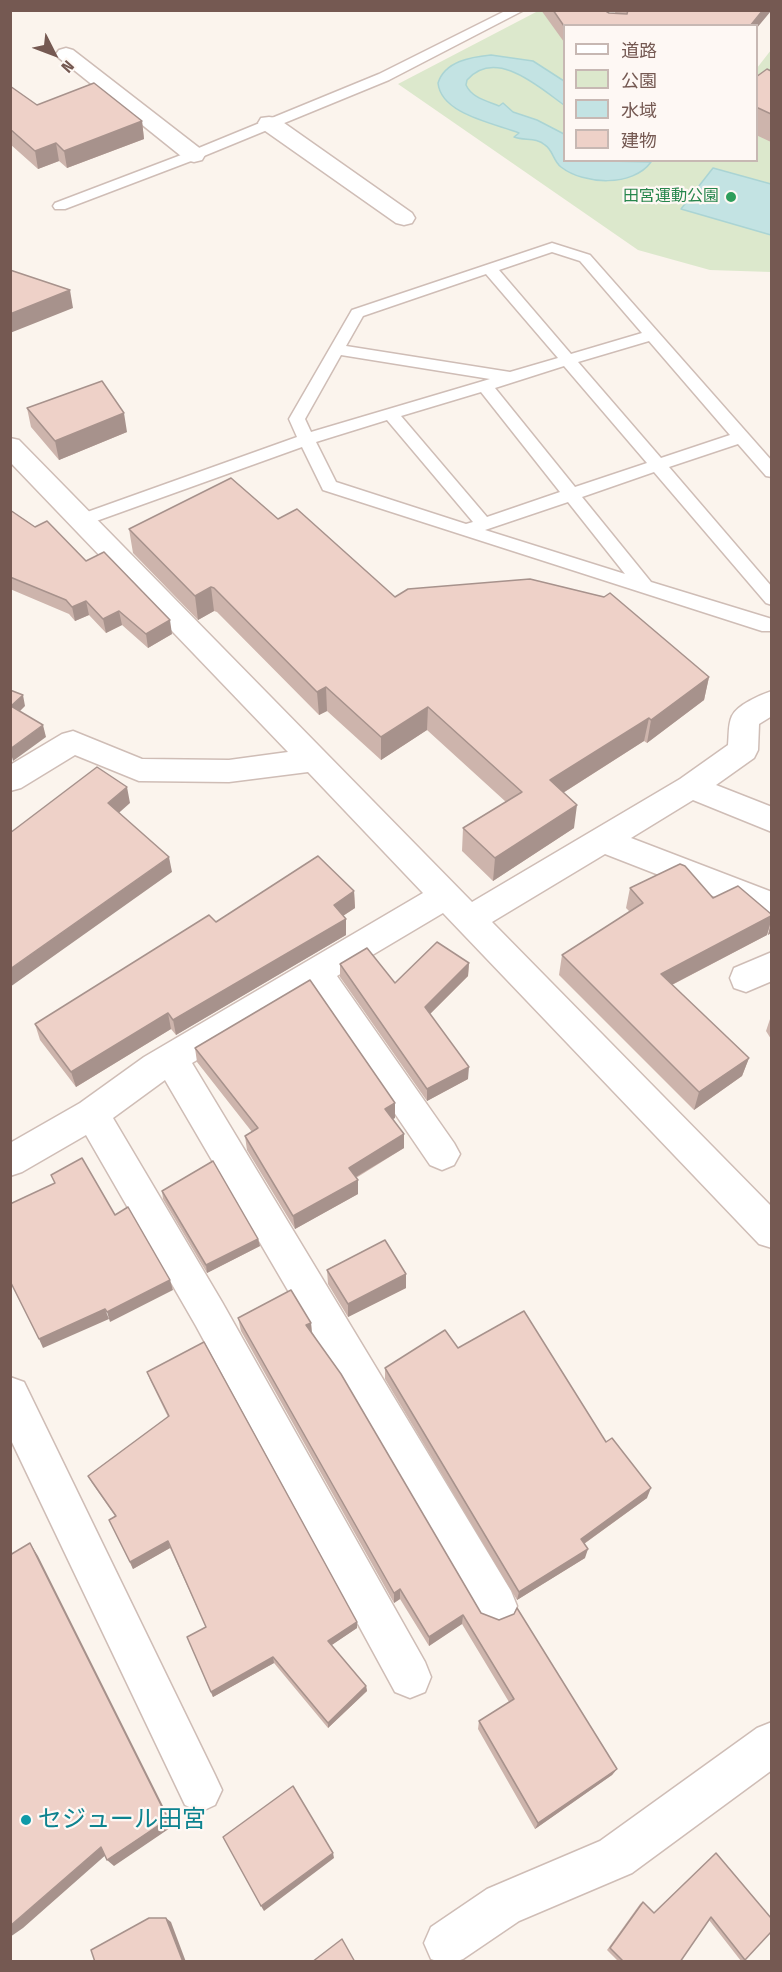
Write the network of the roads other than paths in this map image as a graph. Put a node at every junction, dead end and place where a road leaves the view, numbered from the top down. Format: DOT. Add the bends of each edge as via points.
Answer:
graph roads {
  1 [pos="518,10"];
  2 [pos="66,54"];
  3 [pos="270,123"];
  4 [pos="194,155"];
  5 [pos="60,206"];
  6 [pos="404,218"];
  7 [pos="489,268"];
  8 [pos="651,335"];
  9 [pos="337,349"];
  10 [pos="568,360"];
  11 [pos="511,377"];
  12 [pos="484,386"];
  13 [pos="391,414"];
  14 [pos="741,437"];
  15 [pos="307,439"];
  16 [pos="10,446"];
  17 [pos="658,466"];
  18 [pos="771,472"];
  19 [pos="572,495"];
  20 [pos="82,520"];
  21 [pos="484,524"];
  22 [pos="466,530"];
  23 [pos="645,587"];
  24 [pos="771,599"];
  25 [pos="771,625"];
  26 [pos="771,702"];
  27 [pos="316,760"];
  28 [pos="10,780"];
  29 [pos="691,788"];
  30 [pos="771,820"];
  31 [pos="602,840"];
  32 [pos="447,895"];
  33 [pos="771,906"];
  34 [pos="469,920"];
  35 [pos="317,973"];
  36 [pos="171,1059"];
  37 [pos="92,1114"];
  38 [pos="442,1154"];
  39 [pos="10,1161"];
  40 [pos="771,1232"];
  41 [pos="10,1395"];
  42 [pos="496,1606"];
  43 [pos="410,1677"];
  44 [pos="771,1743"];
  45 [pos="200,1790"];
  46 [pos="447,1943"];
  1 -- 3 [label="lane" via="384,77"];
  2 -- 4 [label="street"];
  3 -- 4 [label="lane"];
  3 -- 6 [label="street"];
  4 -- 5 [label="lane"];
  7 -- 8 [label="lane" via="552,247 585,258"];
  7 -- 9 [label="lane" via="357,313"];
  7 -- 10 [label="lane"];
  8 -- 10 [label="lane"];
  8 -- 14 [label="lane"];
  9 -- 11 [label="lane"];
  9 -- 15 [label="lane" via="297,419"];
  10 -- 11 [label="lane"];
  10 -- 17 [label="lane"];
  11 -- 12 [label="lane"];
  12 -- 13 [label="lane"];
  12 -- 19 [label="lane"];
  13 -- 15 [label="lane"];
  13 -- 21 [label="lane"];
  14 -- 17 [label="lane"];
  14 -- 18 [label="lane"];
  15 -- 20 [label="lane"];
  15 -- 22 [label="lane" via="329,486"];
  16 -- 20 [label="street"];
  17 -- 19 [label="lane"];
  17 -- 24 [label="lane"];
  19 -- 21 [label="lane"];
  19 -- 23 [label="lane"];
  20 -- 27 [label="street"];
  21 -- 22 [label="lane"];
  22 -- 23 [label="lane"];
  23 -- 25 [label="lane"];
  26 -- 29 [label="street" via="745,719 743,750"];
  27 -- 28 [label="street" via="230,771 139,770 73,742"];
  27 -- 32 [label="street"];
  29 -- 30 [label="street"];
  29 -- 31 [label="street"];
  31 -- 33 [label="street"];
  31 -- 34 [label="street"];
  32 -- 34 [label="street"];
  32 -- 35 [label="street"];
  34 -- 40 [label="street"];
  35 -- 36 [label="street"];
  35 -- 38 [label="street"];
  36 -- 37 [label="street"];
  36 -- 42 [label="street"];
  37 -- 39 [label="street"];
  37 -- 43 [label="street" via="209,1314"];
  41 -- 45 [label="street"];
  44 -- 46 [label="street" via="616,1857 503,1905"];
}
